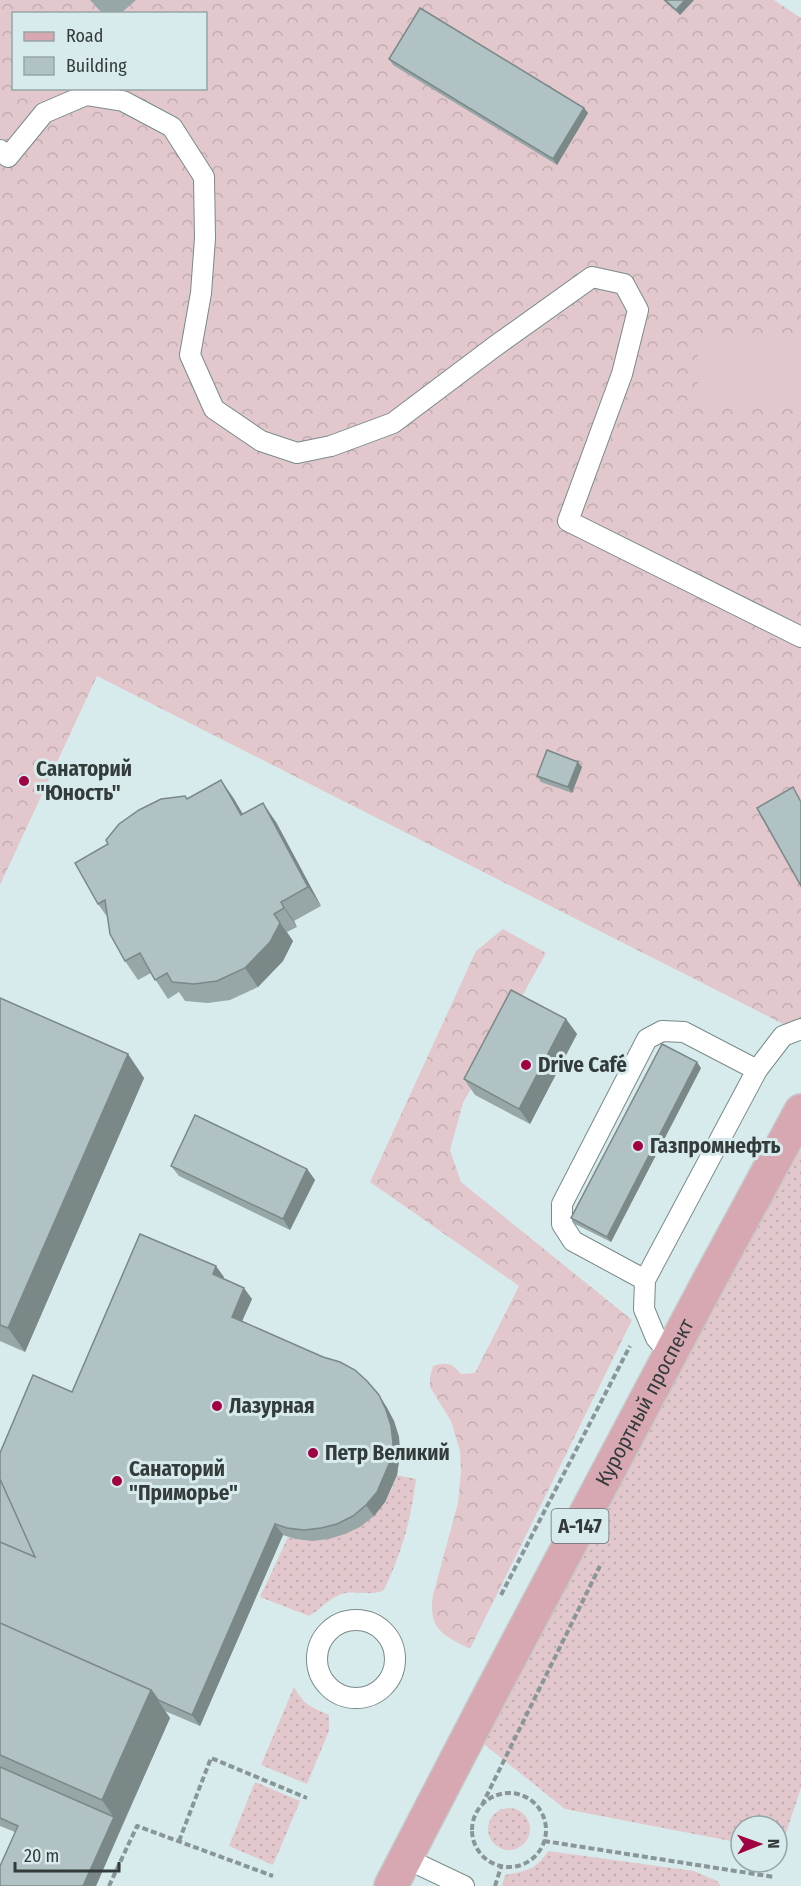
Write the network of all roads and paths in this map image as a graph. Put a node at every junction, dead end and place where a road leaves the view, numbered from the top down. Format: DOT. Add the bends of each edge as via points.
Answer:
graph roads {
  1 [pos="0,150"];
  2 [pos="801,637"];
  3 [pos="801,1029"];
  4 [pos="706,1044"];
  5 [pos="695,1065"];
  6 [pos="757,1070"];
  7 [pos="801,1111"];
  8 [pos="607,1232"];
  9 [pos="596,1253"];
  10 [pos="645,1280"];
  11 [pos="646,1315"];
  12 [pos="671,1355"];
  13 [pos="496,1604"];
  14 [pos="335,1626"];
  15 [pos="307,1798"];
  16 [pos="544,1840"];
  17 [pos="179,1841"];
  18 [pos="501,1866"];
  19 [pos="398,1872"];
  20 [pos="273,1876"];
  21 [pos="774,1877"];
  22 [pos="109,1886"];
  23 [pos="464,1886"];
  24 [pos="495,1886"];
  1 -- 2 [label="lane" via="8,158 44,113 86,95 123,101 172,127 204,177 201,293 190,355 214,409 261,441 297,453 331,446 393,423 592,277 624,284 638,310 622,374 568,521"];
  3 -- 6 [label="lane" via="783,1036"];
  4 -- 5 [label="lane"];
  4 -- 6 [label="lane"];
  4 -- 9 [label="lane" via="684,1032 662,1031 647,1039 562,1204 562,1224 573,1241"];
  6 -- 10 [label="lane"];
  7 -- 12 [label="main road, Курортный проспект / А-147"];
  8 -- 9 [label="lane"];
  9 -- 10 [label="lane"];
  10 -- 11 [label="lane"];
  11 -- 12 [label="lane" via="656,1338"];
  11 -- 13 [label="path"];
  12 -- 19 [label="main road, Курортный проспект / А-147"];
  14 -- 14 [label="lane" via="319,1646 317,1659 325,1683 345,1698 371,1696 382,1689 395,1666 390,1641 383,1631 360,1620"];
  15 -- 17 [label="path" via="211,1758"];
  16 -- 18 [label="path" via="531,1860 520,1866"];
  16 -- 18 [label="path" via="545,1827 536,1805 515,1794 491,1798 475,1815 473,1838 484,1859"];
  16 -- 21 [label="path"];
  17 -- 20 [label="path"];
  17 -- 22 [label="path" via="137,1826"];
  18 -- 24 [label="path"];
  19 -- 23 [label="lane"];
}
